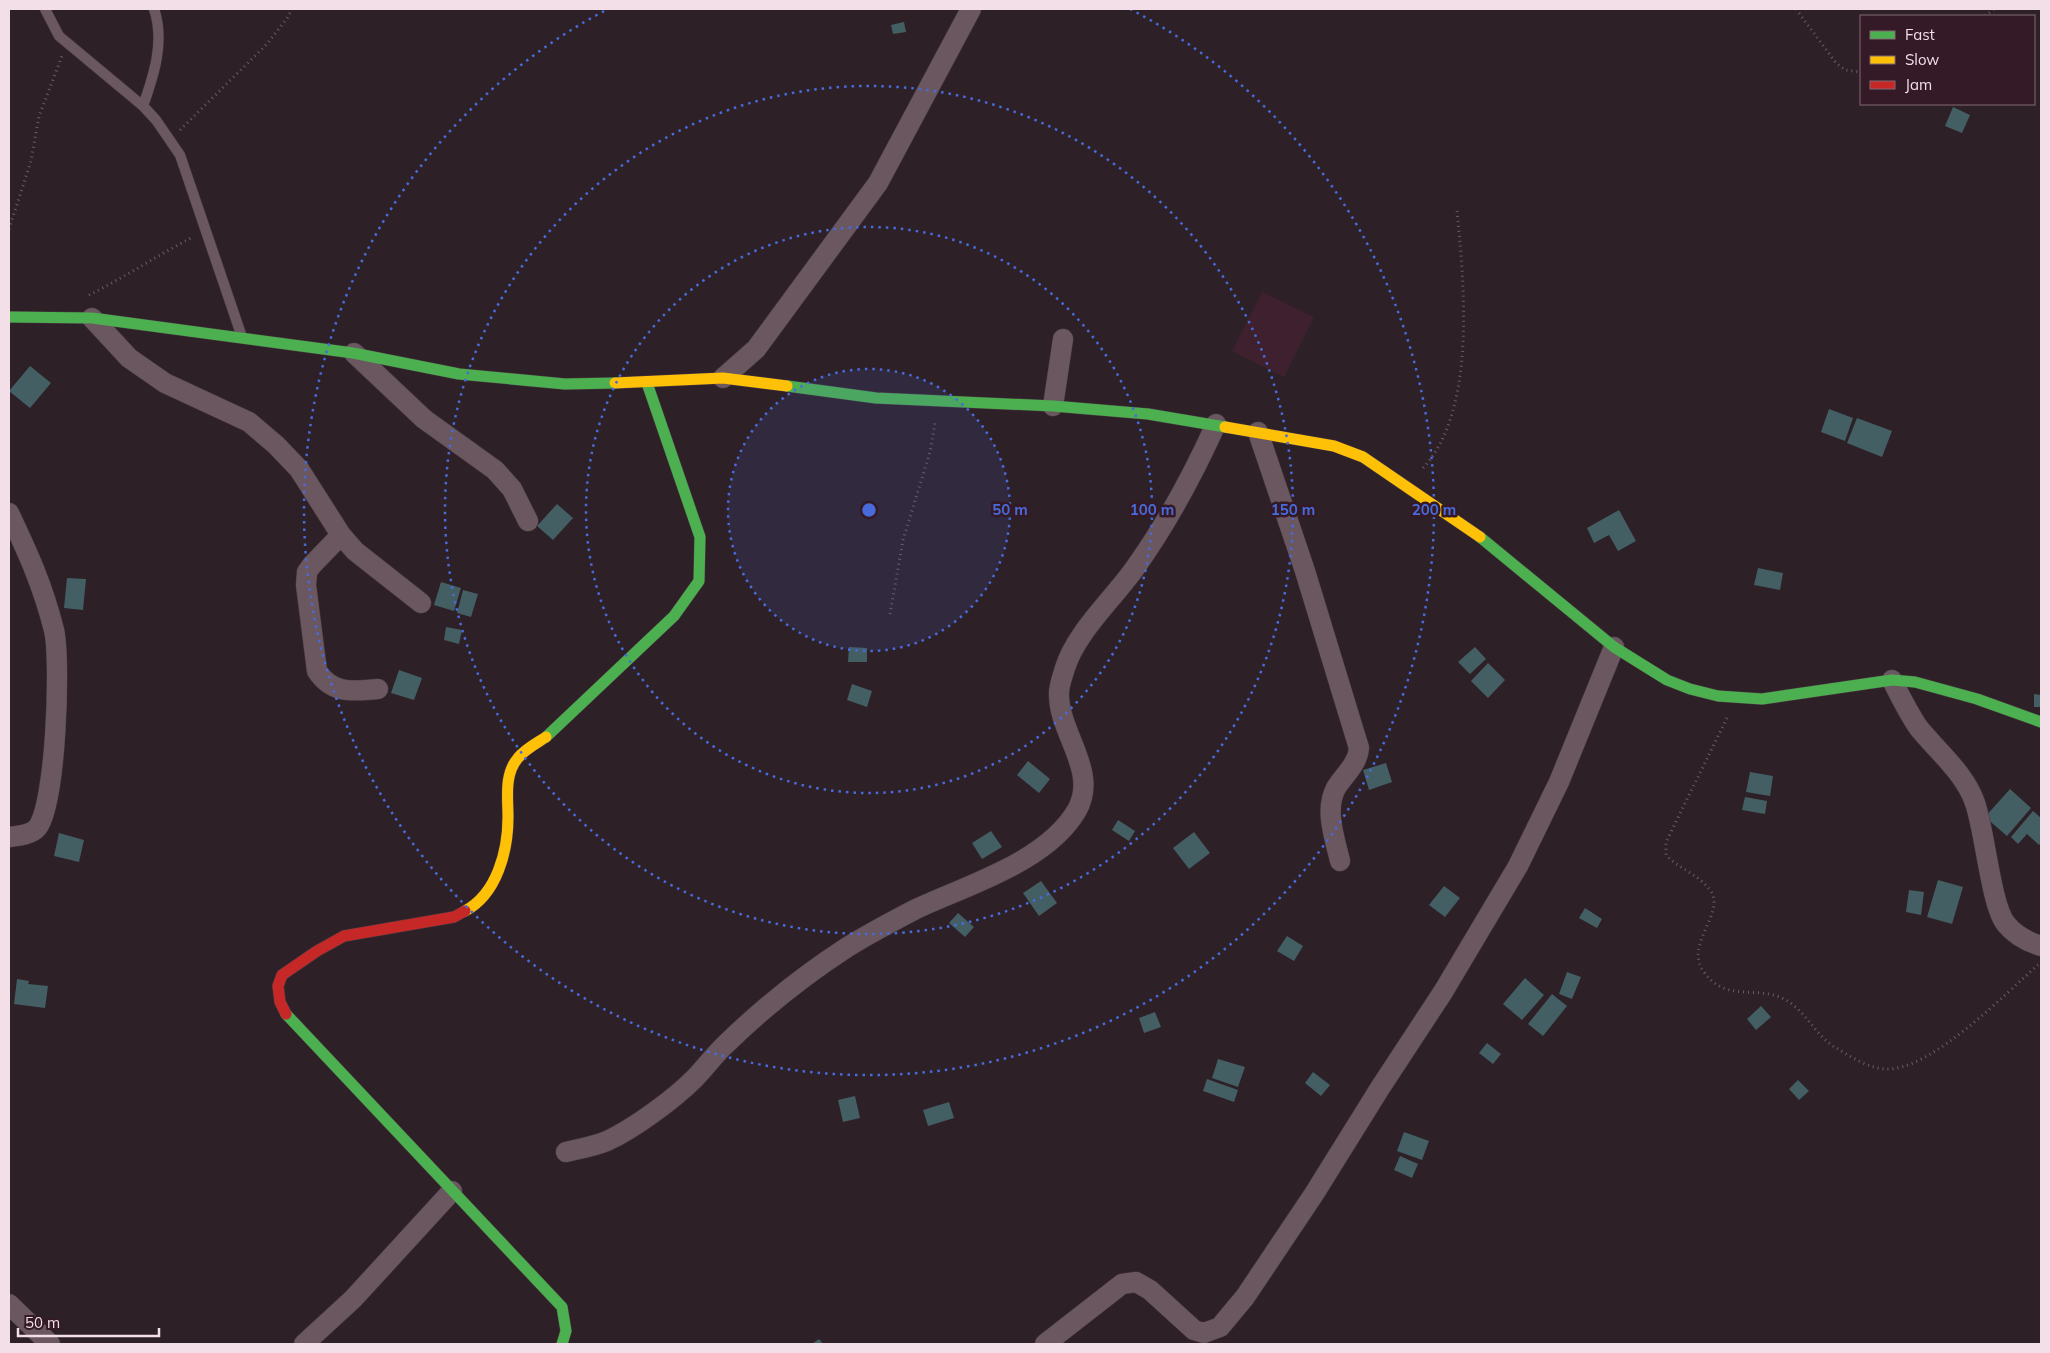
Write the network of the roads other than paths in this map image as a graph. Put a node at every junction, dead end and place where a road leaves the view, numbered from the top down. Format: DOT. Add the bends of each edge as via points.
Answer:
graph roads {
  1 [pos="45,9"];
  2 [pos="154,9"];
  3 [pos="971,9"];
  4 [pos="143,106"];
  5 [pos="9,317"];
  6 [pos="92,318"];
  7 [pos="242,337"];
  8 [pos="1063,339"];
  9 [pos="353,353"];
  10 [pos="722,378"];
  11 [pos="647,383"];
  12 [pos="1053,406"];
  13 [pos="1216,424"];
  14 [pos="1258,432"];
  15 [pos="9,513"];
  16 [pos="528,521"];
  17 [pos="341,535"];
  18 [pos="421,603"];
  19 [pos="1614,647"];
  20 [pos="1892,680"];
  21 [pos="378,689"];
  22 [pos="2041,722"];
  23 [pos="9,837"];
  24 [pos="1340,862"];
  25 [pos="2041,946"];
  26 [pos="566,1152"];
  27 [pos="452,1191"];
  28 [pos="9,1304"];
  29 [pos="50,1344"];
  30 [pos="304,1344"];
  31 [pos="562,1344"];
  32 [pos="1045,1344"];
  1 -- 4 [label="lane" via="66,44"];
  2 -- 4 [label="lane" via="158,40 155,72"];
  3 -- 10 [label="street" via="878,183 756,349"];
  4 -- 7 [label="lane" via="180,155"];
  5 -- 6 [label="street"];
  6 -- 7 [label="street"];
  6 -- 17 [label="street" via="129,358 165,383 249,422 276,444 299,469"];
  7 -- 9 [label="street"];
  8 -- 12 [label="street"];
  9 -- 11 [label="street" via="469,374 565,384"];
  9 -- 16 [label="street" via="424,419 495,470 512,490"];
  10 -- 11 [label="street"];
  10 -- 12 [label="street" via="876,398"];
  11 -- 27 [label="street" via="700,538 699,581 668,622 556,730 518,757 510,769 507,787 508,820 503,861 477,905 454,917 344,936 282,975 278,986 285,1013"];
  12 -- 13 [label="street"];
  13 -- 14 [label="street"];
  13 -- 26 [label="street" via="1197,467 1153,543 1078,642 1066,664 1059,692 1060,706 1084,785 1078,809 1067,824 1045,847 995,874 914,910 847,948 784,992 724,1045 694,1079 666,1103 607,1141"];
  14 -- 19 [label="street" via="1334,446 1363,457 1468,527"];
  14 -- 24 [label="street" via="1305,570 1359,748 1357,758 1335,789 1331,805"];
  15 -- 23 [label="street" via="38,573 54,632 58,671 54,751 44,812 37,829"];
  17 -- 18 [label="street" via="355,551"];
  17 -- 21 [label="street" via="307,572 314,656 320,676 334,688 351,691"];
  19 -- 20 [label="street" via="1667,680 1699,691 1738,697 1762,699"];
  19 -- 32 [label="street" via="1559,782 1518,866 1443,992 1245,1297 1220,1327 1204,1333 1194,1330 1150,1290 1136,1282 1122,1284"];
  20 -- 22 [label="street" via="1915,682 1977,699"];
  20 -- 25 [label="street" via="1917,725 1963,778 1975,801 1985,836 1994,894 2005,924 2022,938"];
  27 -- 30 [label="street" via="353,1299"];
  27 -- 31 [label="street" via="562,1307 566,1325"];
  28 -- 29 [label="street"];
}
